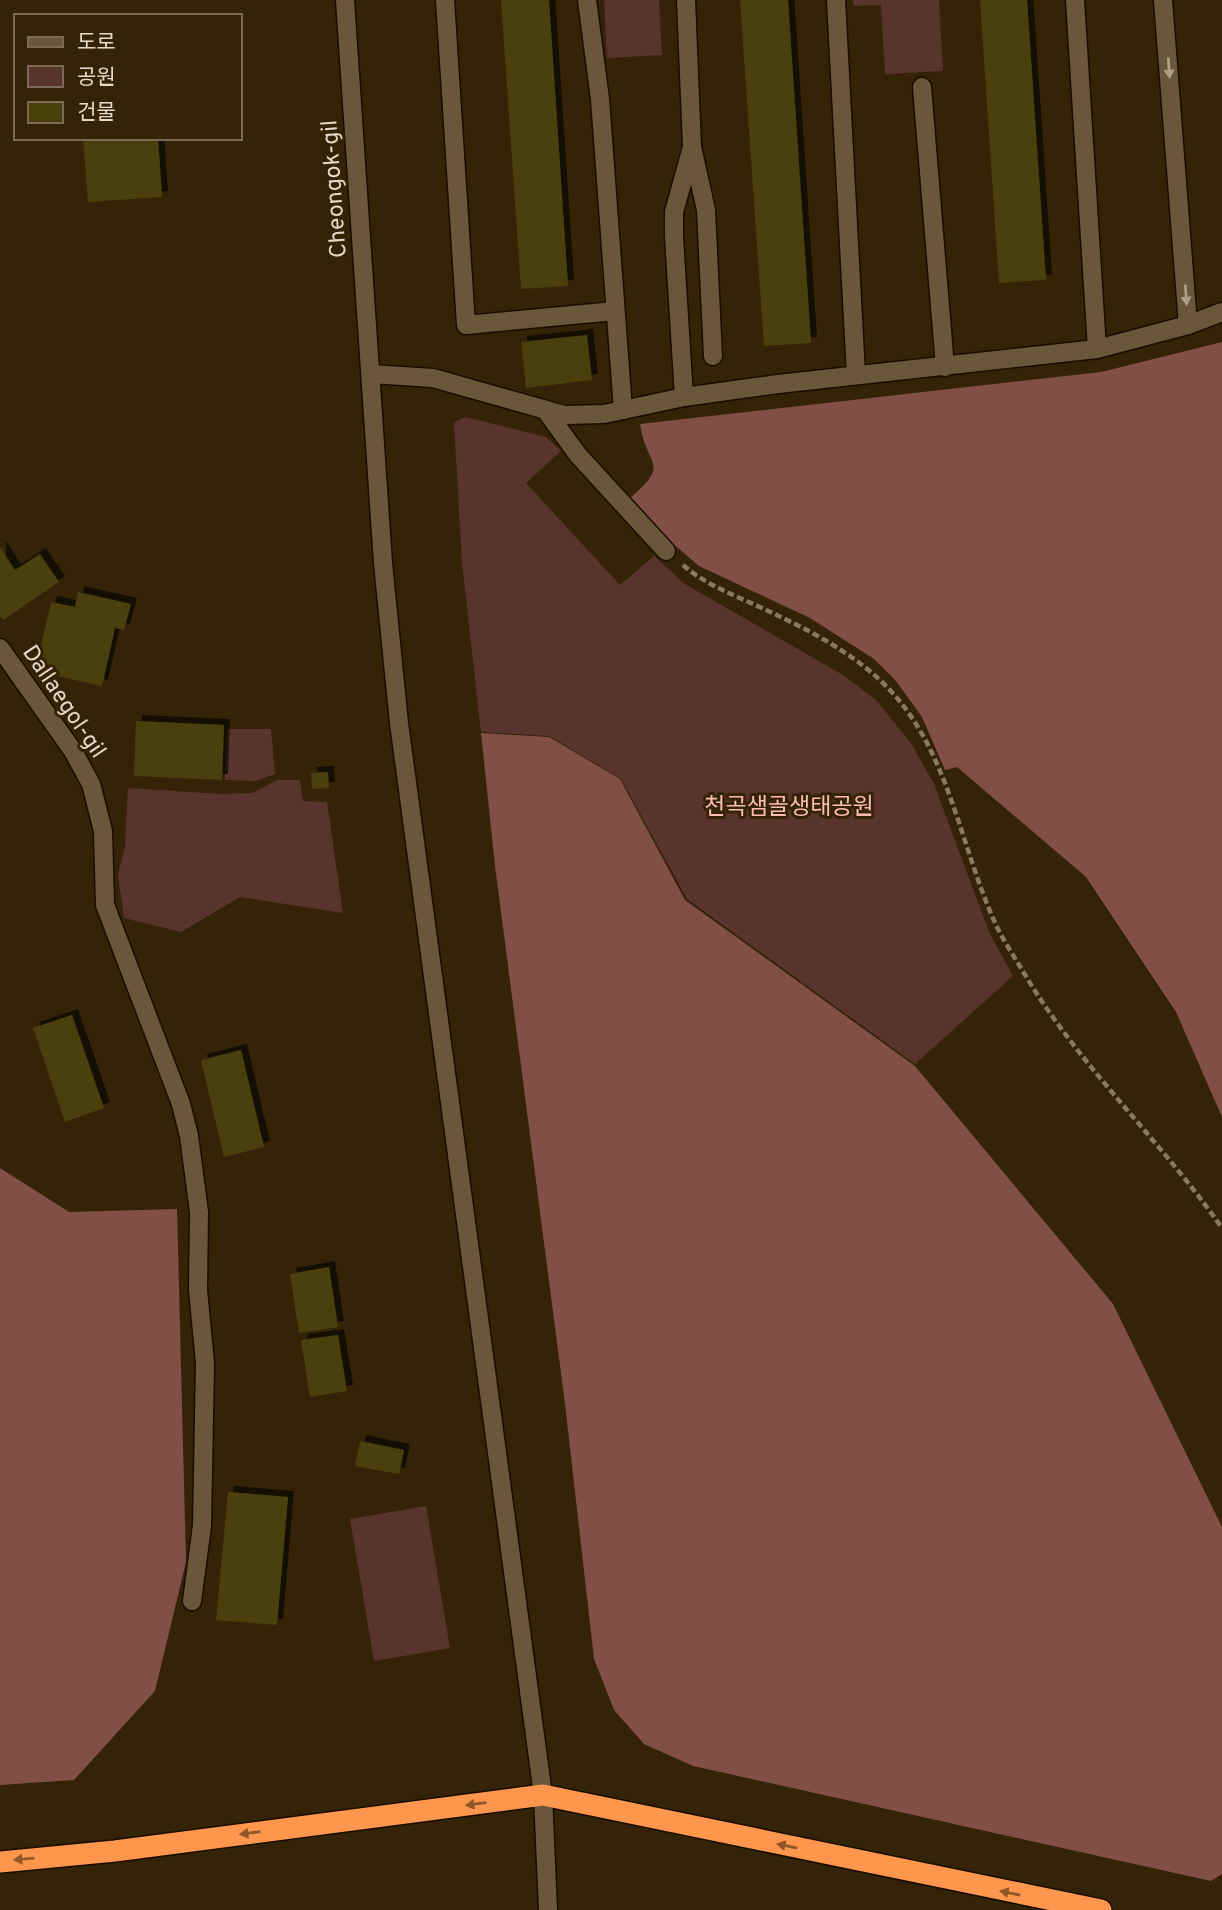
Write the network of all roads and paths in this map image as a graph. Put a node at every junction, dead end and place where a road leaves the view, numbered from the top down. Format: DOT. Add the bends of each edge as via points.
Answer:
graph roads {
  1 [pos="345,0"];
  2 [pos="445,0"];
  3 [pos="587,0"];
  4 [pos="686,0"];
  5 [pos="836,0"];
  6 [pos="1075,0"];
  7 [pos="1163,0"];
  8 [pos="922,87"];
  9 [pos="692,146"];
  10 [pos="615,312"];
  11 [pos="1222,312"];
  12 [pos="1188,325"];
  13 [pos="1097,349"];
  14 [pos="713,356"];
  15 [pos="945,367"];
  16 [pos="370,374"];
  17 [pos="856,375"];
  18 [pos="684,397"];
  19 [pos="623,410"];
  20 [pos="546,411"];
  21 [pos="666,551"];
  22 [pos="0,648"];
  23 [pos="1222,1228"];
  24 [pos="192,1601"];
  25 [pos="543,1795"];
  26 [pos="0,1862"];
  27 [pos="548,1910"];
  28 [pos="1101,1910"];
  1 -- 16 [label="street, Cheongok-gil"];
  2 -- 10 [label="street" via="466,325"];
  3 -- 10 [label="street" via="600,99"];
  4 -- 9 [label="street"];
  5 -- 17 [label="street"];
  6 -- 13 [label="street"];
  7 -- 12 [label="street, one-way"];
  8 -- 15 [label="street"];
  9 -- 14 [label="street" via="706,210"];
  9 -- 18 [label="street" via="674,212"];
  10 -- 19 [label="street"];
  11 -- 12 [label="street"];
  12 -- 13 [label="street"];
  13 -- 15 [label="street"];
  15 -- 17 [label="street"];
  16 -- 20 [label="street" via="442,380"];
  16 -- 25 [label="street, Cheongok-gil" via="400,737"];
  17 -- 18 [label="street"];
  18 -- 19 [label="street"];
  19 -- 20 [label="street" via="586,415"];
  20 -- 21 [label="street" via="578,455"];
  21 -- 23 [label="path" via="695,575 844,652 887,687 928,748 997,926 1041,1002"];
  22 -- 24 [label="street, Dallaegol-gil" via="91,784 103,831 105,905 189,1136 205,1363 202,1526"];
  25 -- 26 [label="highway, one-way"];
  25 -- 27 [label="street, Cheongok-gil"];
  28 -- 25 [label="highway, one-way"];
}
